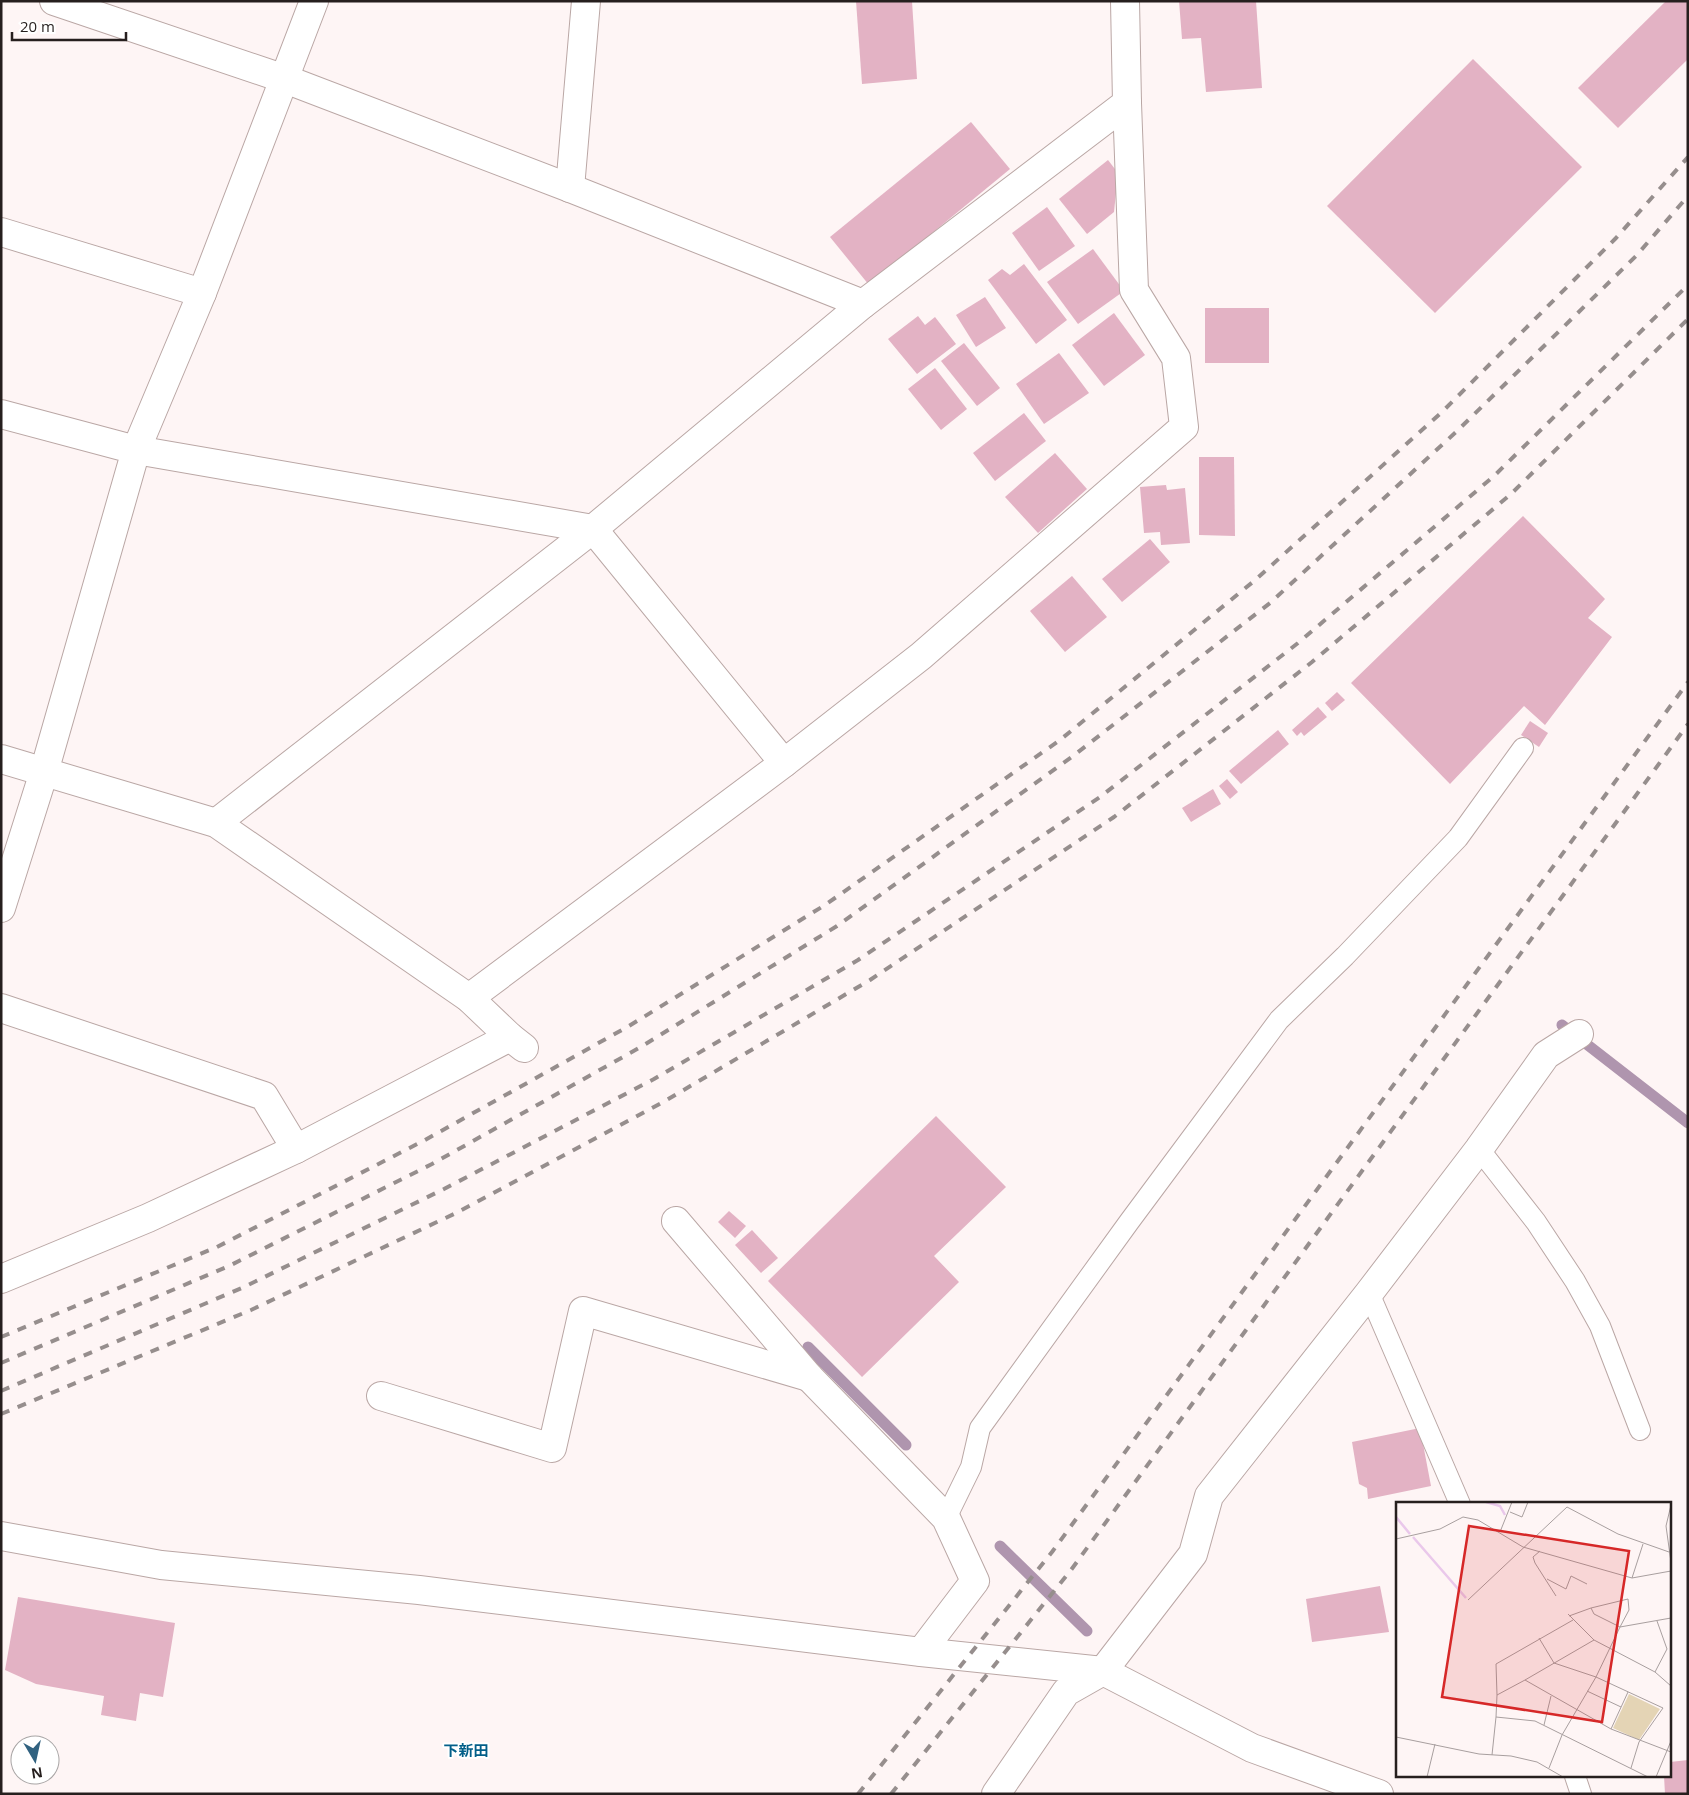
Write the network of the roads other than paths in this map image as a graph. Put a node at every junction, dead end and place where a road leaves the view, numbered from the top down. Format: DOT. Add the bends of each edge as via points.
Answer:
graph roads {
  1 [pos="54,1"];
  2 [pos="314,1"];
  3 [pos="586,1"];
  4 [pos="1125,1"];
  5 [pos="285,80"];
  6 [pos="1127,103"];
  7 [pos="570,188"];
  8 [pos="1,232"];
  9 [pos="202,294"];
  10 [pos="863,304"];
  11 [pos="1,414"];
  12 [pos="136,450"];
  13 [pos="593,529"];
  14 [pos="1523,748"];
  15 [pos="1,759"];
  16 [pos="784,763"];
  17 [pos="44,772"];
  18 [pos="216,823"];
  19 [pos="1,908"];
  20 [pos="469,998"];
  21 [pos="1,1008"];
  22 [pos="1579,1034"];
  23 [pos="296,1149"];
  24 [pos="1479,1150"];
  25 [pos="676,1222"];
  26 [pos="1,1279"];
  27 [pos="1369,1293"];
  28 [pos="809,1377"];
  29 [pos="381,1396"];
  30 [pos="1640,1430"];
  31 [pos="1459,1502"];
  32 [pos="946,1518"];
  33 [pos="1,1536"];
  34 [pos="920,1652"];
  35 [pos="1102,1671"];
  36 [pos="1576,1778"];
  37 [pos="1361,1791"];
  38 [pos="996,1794"];
  39 [pos="1581,1794"];
  1 -- 5 [label="street"];
  2 -- 5 [label="street"];
  3 -- 7 [label="street"];
  4 -- 6 [label="street"];
  5 -- 7 [label="street"];
  5 -- 9 [label="street"];
  6 -- 10 [label="street"];
  6 -- 16 [label="street" via="1134,290 1176,358 1184,427 921,656"];
  7 -- 10 [label="street"];
  8 -- 9 [label="street"];
  9 -- 12 [label="street"];
  10 -- 13 [label="street"];
  11 -- 12 [label="street"];
  12 -- 13 [label="street"];
  12 -- 17 [label="street"];
  13 -- 16 [label="street"];
  13 -- 18 [label="street"];
  14 -- 32 [label="lane" via="1458,838 1279,1020 980,1428 971,1467"];
  15 -- 17 [label="street"];
  16 -- 20 [label="street"];
  17 -- 18 [label="street"];
  17 -- 19 [label="street"];
  18 -- 20 [label="street"];
  20 -- 23 [label="street" via="517,1043"];
  21 -- 23 [label="street" via="264,1096"];
  22 -- 24 [label="street" via="1546,1056"];
  23 -- 26 [label="street" via="148,1218"];
  24 -- 27 [label="street"];
  24 -- 30 [label="lane" via="1536,1222 1584,1296 1600,1326"];
  25 -- 28 [label="street"];
  27 -- 31 [label="lane"];
  27 -- 35 [label="street" via="1209,1496 1194,1554"];
  28 -- 29 [label="street" via="584,1311 552,1448"];
  28 -- 32 [label="street"];
  32 -- 34 [label="street" via="975,1581"];
  33 -- 34 [label="street" via="160,1565 419,1590"];
  34 -- 35 [label="street"];
  35 -- 37 [label="street" via="1252,1748"];
  35 -- 38 [label="street" via="1066,1692"];
  36 -- 39 [label="lane"];
}
